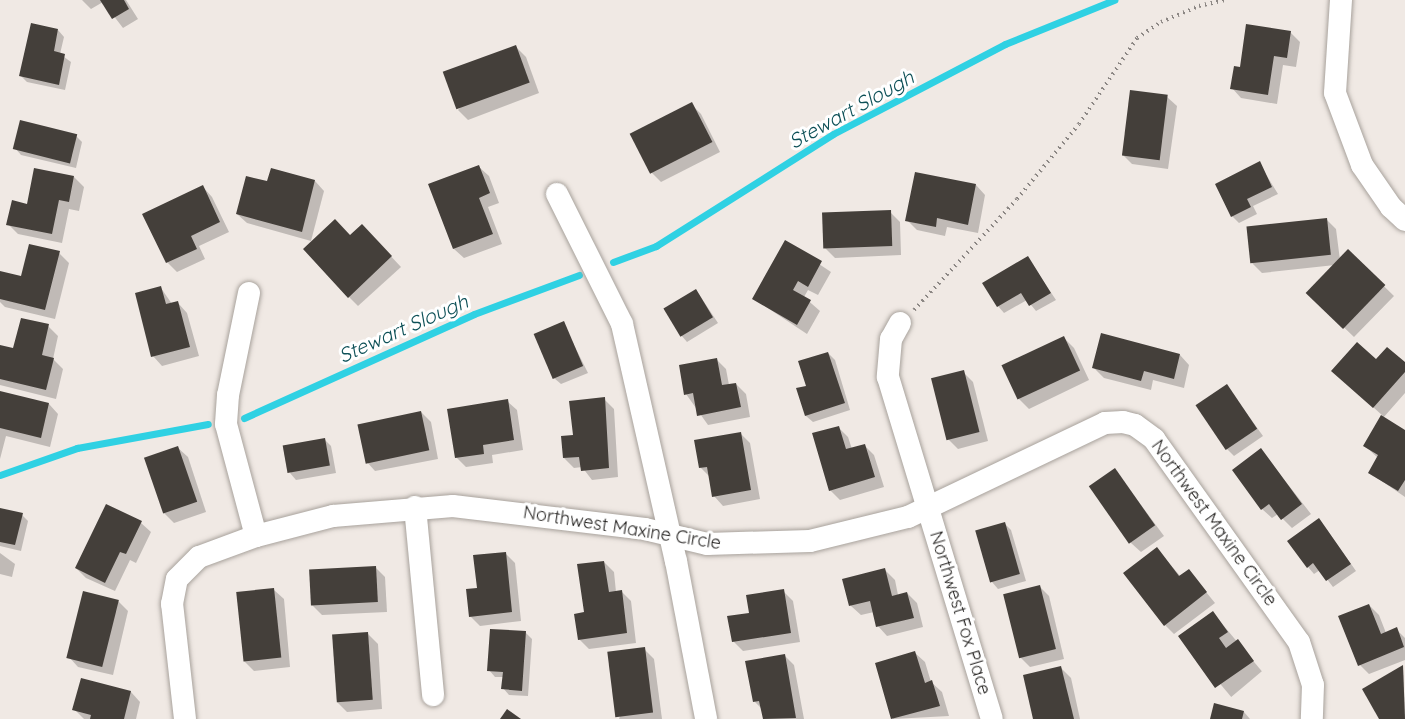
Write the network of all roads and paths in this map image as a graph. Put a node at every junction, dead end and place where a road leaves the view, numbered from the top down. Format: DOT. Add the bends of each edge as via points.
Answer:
graph roads {
  1 [pos="1226,0"];
  2 [pos="1341,0"];
  3 [pos="557,194"];
  4 [pos="1405,220"];
  5 [pos="249,293"];
  6 [pos="900,323"];
  7 [pos="929,506"];
  8 [pos="415,507"];
  9 [pos="256,536"];
  10 [pos="669,537"];
  11 [pos="433,696"];
  12 [pos="185,719"];
  13 [pos="706,719"];
  14 [pos="992,719"];
  15 [pos="1312,719"];
  1 -- 6 [label="path" via="1180,14 1137,38 1080,124 932,293"];
  2 -- 4 [label="street" via="1335,93 1362,165 1391,207"];
  3 -- 10 [label="street" via="622,324"];
  5 -- 9 [label="street" via="228,394 226,424"];
  6 -- 7 [label="street, Northwest Fox Place" via="891,339 888,377"];
  7 -- 10 [label="street, Northwest Maxine Circle" via="908,517 810,541 717,545"];
  7 -- 14 [label="street, Northwest Fox Place"];
  7 -- 15 [label="street, Northwest Maxine Circle" via="1105,423 1123,422 1145,430 1248,566 1299,642 1313,685"];
  8 -- 9 [label="street, Northwest Maxine Circle" via="333,516"];
  8 -- 10 [label="street, Northwest Maxine Circle" via="492,509 645,529"];
  8 -- 11 [label="street"];
  9 -- 12 [label="street, Northwest Maxine Circle" via="199,557 177,579 172,604"];
  10 -- 13 [label="street"];
}
